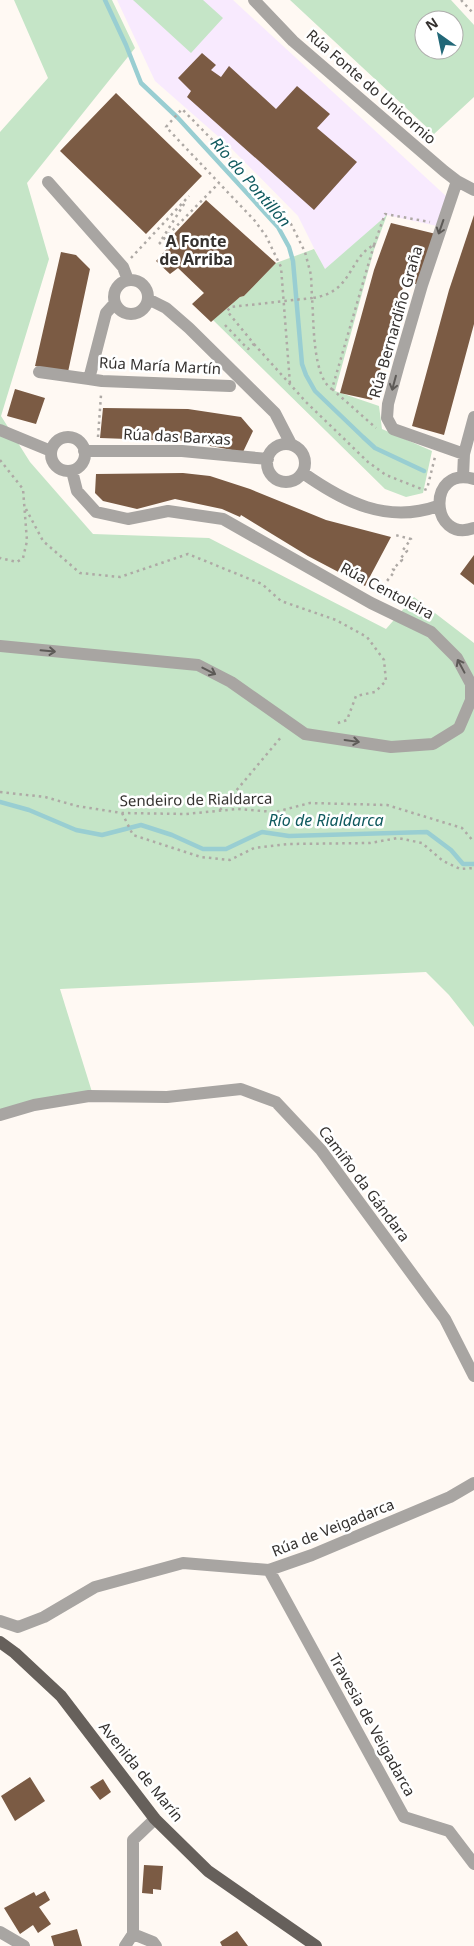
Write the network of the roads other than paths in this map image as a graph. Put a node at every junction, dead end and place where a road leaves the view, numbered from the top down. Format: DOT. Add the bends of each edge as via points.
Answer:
graph roads {
  1 [pos="254,0"];
  2 [pos="457,181"];
  3 [pos="48,182"];
  4 [pos="474,190"];
  5 [pos="128,280"];
  6 [pos="148,299"];
  7 [pos="115,303"];
  8 [pos="39,372"];
  9 [pos="89,379"];
  10 [pos="230,386"];
  11 [pos="474,417"];
  12 [pos="0,430"];
  13 [pos="291,444"];
  14 [pos="51,451"];
  15 [pos="90,451"];
  16 [pos="464,454"];
  17 [pos="268,459"];
  18 [pos="72,471"];
  19 [pos="302,473"];
  20 [pos="468,478"];
  21 [pos="438,506"];
  22 [pos="474,528"];
  23 [pos="0,646"];
  24 [pos="0,1115"];
  25 [pos="474,1376"];
  26 [pos="474,1483"];
  27 [pos="269,1570"];
  28 [pos="0,1621"];
  29 [pos="0,1642"];
  30 [pos="155,1819"];
  31 [pos="474,1864"];
  32 [pos="0,1932"];
  33 [pos="133,1934"];
  34 [pos="24,1946"];
  35 [pos="125,1946"];
  36 [pos="156,1946"];
  37 [pos="316,1946"];
  1 -- 2 [label="street, Rúa Fonte do Unicornio" via="294,41"];
  2 -- 4 [label="street, Rúa Fonte do Unicornio"];
  2 -- 16 [label="street, Rúa Bernardiño Graña, one-way" via="399,364 387,418 393,429"];
  3 -- 5 [label="street" via="124,266"];
  5 -- 6 [label="street" via="143,284"];
  5 -- 7 [label="street" via="118,286"];
  6 -- 7 [label="street" via="143,309 134,314 123,312"];
  6 -- 13 [label="street" via="166,308 189,328 275,413"];
  7 -- 9 [label="street, Rúa María Martín" via="106,313"];
  8 -- 9 [label="street, Rúa María Martín"];
  9 -- 10 [label="street, Rúa María Martín"];
  11 -- 16 [label="street"];
  12 -- 14 [label="street"];
  13 -- 17 [label="street" via="274,449"];
  13 -- 19 [label="street" via="304,456"];
  14 -- 15 [label="street" via="63,438 72,438"];
  14 -- 18 [label="street" via="53,462 61,470"];
  15 -- 17 [label="street, Rúa das Barxas" via="182,450"];
  15 -- 18 [label="street" via="79,467"];
  16 -- 20 [label="street"];
  17 -- 19 [label="street" via="272,476 282,482 294,480"];
  23 -- 18 [label="street, Rúa Centoleira, one-way" via="198,665 231,682 305,734 391,747 432,744 459,728 472,700 471,684 457,658 431,632 371,603 223,519 168,511 128,519 96,512 77,491"];
  19 -- 21 [label="street" via="330,492 368,508 421,512"];
  20 -- 21 [label="street" via="448,483 442,490"];
  21 -- 22 [label="street" via="440,515 453,528"];
  24 -- 25 [label="street, Camiño da Gándara" via="34,1105 89,1096 167,1097 241,1089 276,1102 321,1150 445,1319"];
  26 -- 27 [label="street, Rúa de Veigadarca" via="423,1509"];
  27 -- 28 [label="street, Rúa de Veigadarca" via="183,1563 96,1587 44,1617 18,1627"];
  27 -- 31 [label="street, Travesia de Veigadarca" via="404,1817 449,1831"];
  29 -- 30 [label="main road, Avenida de Marín" via="61,1696"];
  30 -- 33 [label="street" via="133,1840"];
  30 -- 37 [label="main road, Avenida de Marín" via="208,1871"];
  32 -- 34 [label="street"];
  33 -- 35 [label="street"];
  33 -- 36 [label="street"];
}
